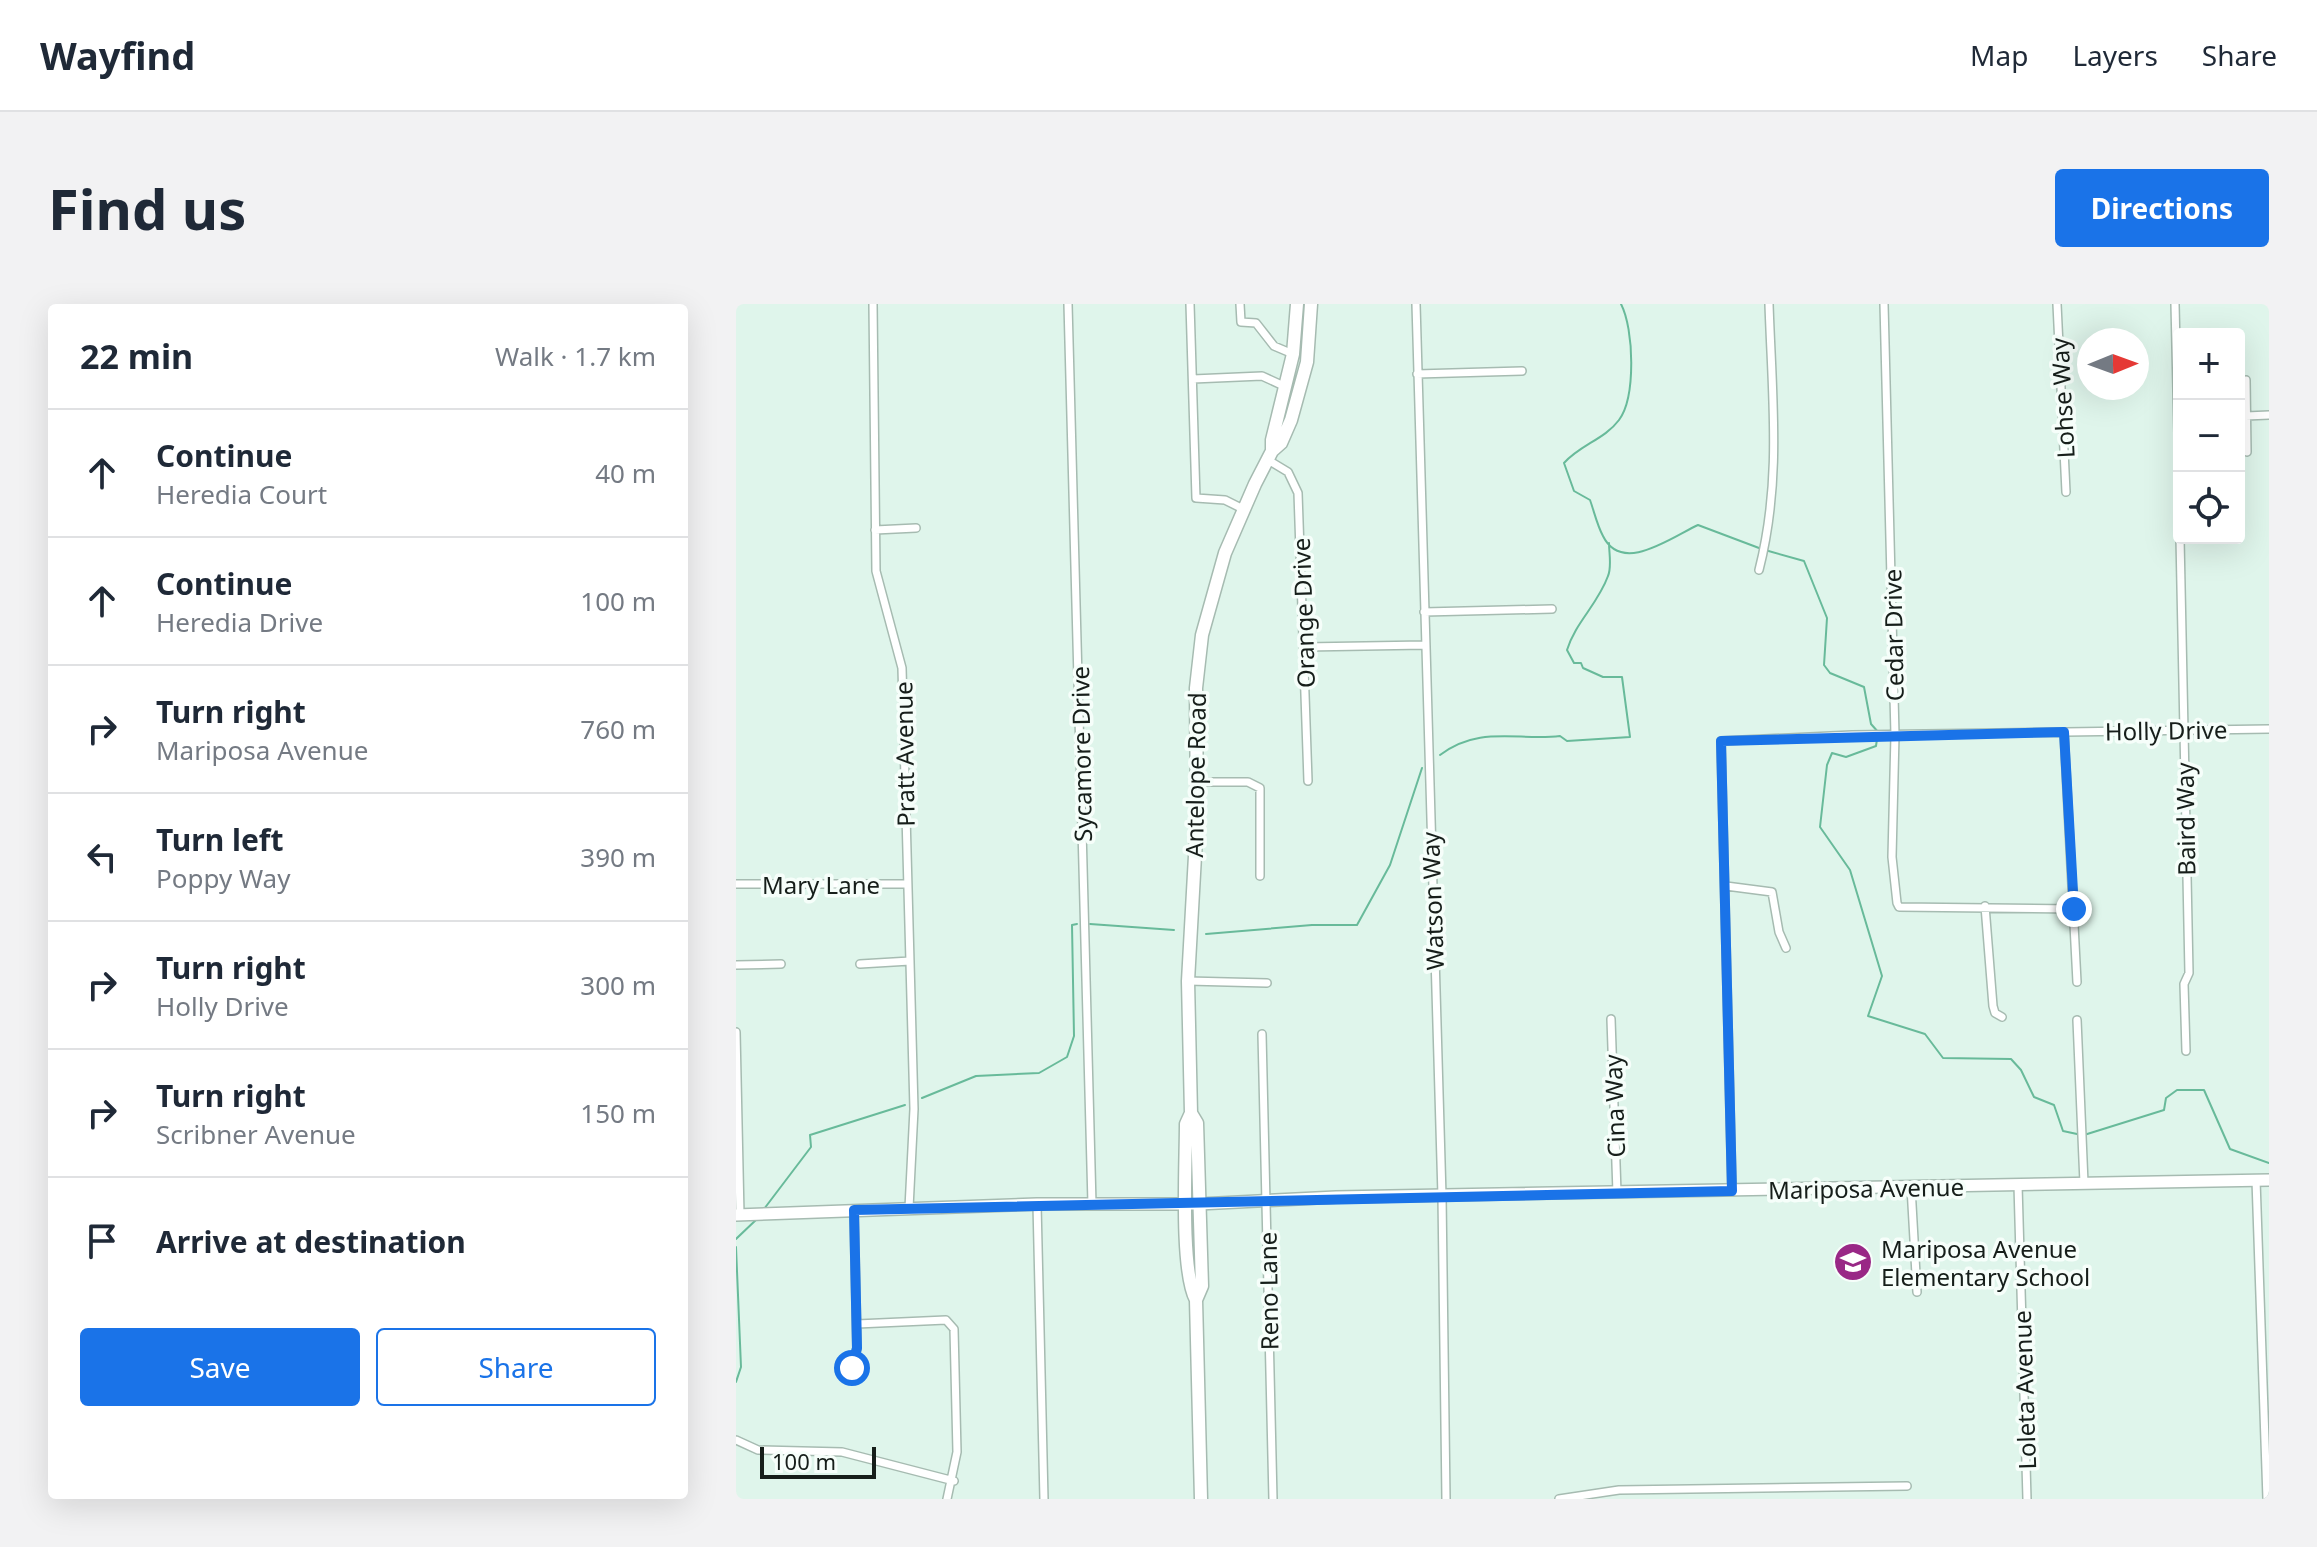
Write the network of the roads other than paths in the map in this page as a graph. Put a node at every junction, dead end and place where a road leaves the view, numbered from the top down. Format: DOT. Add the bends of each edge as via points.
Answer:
graph roads {
  1 [pos="873,304"];
  2 [pos="1068,304"];
  3 [pos="1190,304"];
  4 [pos="1240,304"];
  5 [pos="1297,304"];
  6 [pos="1311,304"];
  7 [pos="1416,304"];
  8 [pos="1769,304"];
  9 [pos="1884,304"];
  10 [pos="2057,304"];
  11 [pos="2175,304"];
  12 [pos="1293,354"];
  13 [pos="1522,371"];
  14 [pos="1417,374"];
  15 [pos="1193,379"];
  16 [pos="2246,380"];
  17 [pos="1286,387"];
  18 [pos="2269,415"];
  19 [pos="2246,416"];
  20 [pos="2247,452"];
  21 [pos="1270,455"];
  22 [pos="2179,472"];
  23 [pos="2066,492"];
  24 [pos="1243,509"];
  25 [pos="916,528"];
  26 [pos="875,530"];
  27 [pos="2180,544"];
  28 [pos="1759,570"];
  29 [pos="1552,609"];
  30 [pos="1424,612"];
  31 [pos="1425,645"];
  32 [pos="1305,647"];
  33 [pos="2183,729"];
  34 [pos="2269,729"];
  35 [pos="2064,732"];
  36 [pos="1895,735"];
  37 [pos="1308,781"];
  38 [pos="1196,782"];
  39 [pos="1260,876"];
  40 [pos="736,884"];
  41 [pos="906,884"];
  42 [pos="1726,886"];
  43 [pos="1985,906"];
  44 [pos="2074,909"];
  45 [pos="1786,948"];
  46 [pos="910,961"];
  47 [pos="781,964"];
  48 [pos="860,964"];
  49 [pos="736,965"];
  50 [pos="1188,981"];
  51 [pos="2077,982"];
  52 [pos="1267,983"];
  53 [pos="2002,1017"];
  54 [pos="1611,1019"];
  55 [pos="2077,1020"];
  56 [pos="736,1032"];
  57 [pos="1262,1034"];
  58 [pos="2186,1051"];
  59 [pos="2256,1180"];
  60 [pos="2269,1180"];
  61 [pos="2084,1183"];
  62 [pos="2018,1185"];
  63 [pos="1911,1187"];
  64 [pos="1732,1191"];
  65 [pos="1617,1193"];
  66 [pos="1442,1196"];
  67 [pos="1266,1200"];
  68 [pos="1037,1204"];
  69 [pos="1092,1204"];
  70 [pos="1193,1204"];
  71 [pos="909,1208"];
  72 [pos="854,1210"];
  73 [pos="741,1215"];
  74 [pos="1917,1292"];
  75 [pos="857,1324"];
  76 [pos="849,1377"];
  77 [pos="736,1440"];
  78 [pos="954,1481"];
  79 [pos="1907,1486"];
  80 [pos="947,1499"];
  81 [pos="1044,1499"];
  82 [pos="1201,1499"];
  83 [pos="1273,1499"];
  84 [pos="1446,1499"];
  85 [pos="1559,1499"];
  86 [pos="2027,1499"];
  87 [pos="2267,1499"];
  1 -- 26 [label="street, Pratt Avenue"];
  2 -- 69 [label="street, Sycamore Drive"];
  3 -- 15 [label="street"];
  4 -- 12 [label="street" via="1241,322 1256,323 1274,346"];
  5 -- 12 [label="main road, Antelope Road"];
  6 -- 21 [label="main road, Antelope Road" via="1299,393 1281,443"];
  7 -- 14 [label="street, Watson Way"];
  8 -- 28 [label="street" via="1776,470"];
  9 -- 36 [label="street, Cedar Drive"];
  10 -- 23 [label="street, Lohse Way"];
  11 -- 22 [label="street"];
  12 -- 17 [label="main road, Antelope Road"];
  13 -- 14 [label="street"];
  14 -- 30 [label="street, Watson Way"];
  15 -- 17 [label="street" via="1262,376"];
  15 -- 24 [label="street" via="1196,498 1225,500"];
  16 -- 19 [label="street"];
  17 -- 21 [label="main road, Antelope Road"];
  18 -- 19 [label="street"];
  19 -- 20 [label="street"];
  21 -- 24 [label="main road, Antelope Road"];
  21 -- 32 [label="street, Orange Drive" via="1297,485"];
  24 -- 38 [label="main road, Antelope Road" via="1202,635"];
  25 -- 26 [label="street"];
  26 -- 41 [label="street, Pratt Avenue" via="879,587 902,668"];
  27 -- 33 [label="street, Baird Way"];
  29 -- 30 [label="street"];
  30 -- 31 [label="street, Watson Way"];
  31 -- 32 [label="street"];
  31 -- 66 [label="street, Watson Way"];
  32 -- 37 [label="street, Orange Drive"];
  33 -- 34 [label="street, Holly Drive"];
  33 -- 35 [label="street, Holly Drive"];
  33 -- 58 [label="street, Baird Way"];
  35 -- 36 [label="street, Holly Drive"];
  35 -- 44 [label="street"];
  36 -- 42 [label="street, Holly Drive" via="1721,741"];
  36 -- 43 [label="street, Cedar Drive" via="1892,857 1899,907"];
  38 -- 39 [label="street" via="1248,782 1260,788"];
  38 -- 50 [label="main road, Antelope Road"];
  40 -- 41 [label="street, Mary Lane"];
  41 -- 46 [label="street, Pratt Avenue"];
  42 -- 45 [label="street" via="1772,892"];
  42 -- 64 [label="street"];
  43 -- 44 [label="street"];
  43 -- 53 [label="street" via="1993,1006"];
  44 -- 51 [label="street"];
  46 -- 48 [label="street"];
  46 -- 71 [label="street, Pratt Avenue" via="914,1109"];
  47 -- 49 [label="street"];
  50 -- 52 [label="street"];
  50 -- 70 [label="main road, Antelope Road" via="1191,1113 1186,1124"];
  54 -- 65 [label="street, Cina Way"];
  55 -- 61 [label="street"];
  56 -- 73 [label="street"];
  57 -- 67 [label="street, Reno Lane"];
  59 -- 60 [label="street, Mariposa Avenue"];
  59 -- 61 [label="street, Mariposa Avenue"];
  59 -- 87 [label="street"];
  61 -- 62 [label="street, Mariposa Avenue"];
  62 -- 63 [label="street, Mariposa Avenue"];
  62 -- 86 [label="street, Loleta Avenue"];
  63 -- 64 [label="street, Mariposa Avenue"];
  63 -- 74 [label="street"];
  64 -- 65 [label="street, Mariposa Avenue"];
  65 -- 66 [label="street, Mariposa Avenue"];
  66 -- 67 [label="street, Mariposa Avenue"];
  66 -- 84 [label="street, Watson Way"];
  67 -- 70 [label="street, Mariposa Avenue"];
  67 -- 83 [label="street, Reno Lane"];
  68 -- 69 [label="street, Mariposa Avenue"];
  68 -- 71 [label="street, Mariposa Avenue"];
  68 -- 81 [label="street"];
  69 -- 70 [label="street, Mariposa Avenue"];
  70 -- 82 [label="main road, Antelope Road" via="1189,1288 1196,1300"];
  71 -- 72 [label="street, Mariposa Avenue"];
  72 -- 73 [label="street, Mariposa Avenue"];
  72 -- 75 [label="street"];
  75 -- 76 [label="street"];
  75 -- 78 [label="street" via="946,1320 954,1329"];
  77 -- 78 [label="street" via="758,1450 842,1452"];
  78 -- 80 [label="street"];
  79 -- 85 [label="street" via="1619,1490"];
}
